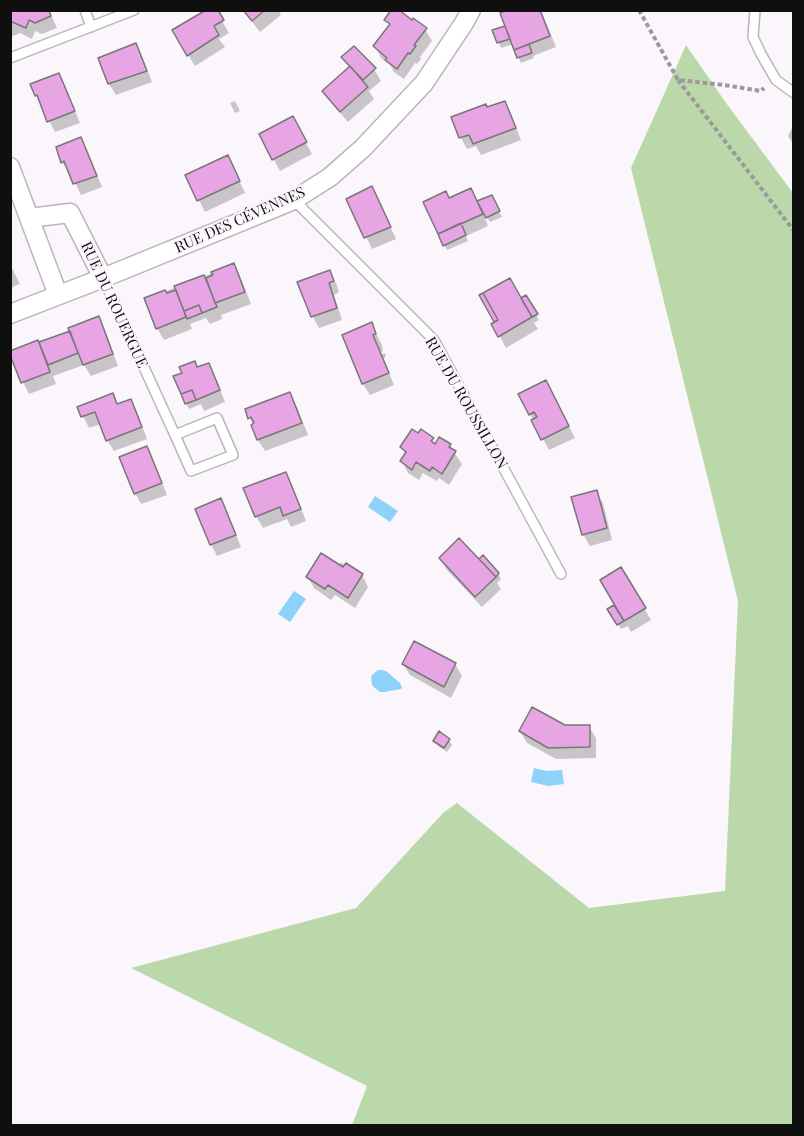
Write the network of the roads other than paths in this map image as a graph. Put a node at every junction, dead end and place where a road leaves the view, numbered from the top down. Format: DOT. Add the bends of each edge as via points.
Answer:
graph roads {
  1 [pos="85,10"];
  2 [pos="471,10"];
  3 [pos="755,10"];
  4 [pos="134,11"];
  5 [pos="91,27"];
  6 [pos="10,58"];
  7 [pos="794,93"];
  8 [pos="12,175"];
  9 [pos="294,200"];
  10 [pos="28,218"];
  11 [pos="103,278"];
  12 [pos="58,295"];
  13 [pos="10,314"];
  14 [pos="175,435"];
  15 [pos="561,574"];
  1 -- 5 [label="lane"];
  2 -- 9 [label="street, RUE DES CÉVENNES" via="424,83 363,148 330,177"];
  3 -- 7 [label="lane" via="753,37 776,80"];
  4 -- 5 [label="lane"];
  5 -- 6 [label="lane"];
  8 -- 10 [label="street"];
  9 -- 11 [label="street, RUE DES CÉVENNES"];
  9 -- 15 [label="lane, RUE DU ROUSSILLON" via="434,340"];
  10 -- 11 [label="street, RUE DU ROUERGUE" via="70,213"];
  10 -- 12 [label="street"];
  11 -- 12 [label="street, RUE DES CÉVENNES"];
  11 -- 14 [label="lane, RUE DU ROUERGUE"];
  12 -- 13 [label="street, RUE DES CÉVENNES"];
  14 -- 14 [label="lane, RUE DU ROUERGUE" via="191,471 234,455 217,418"];
}
